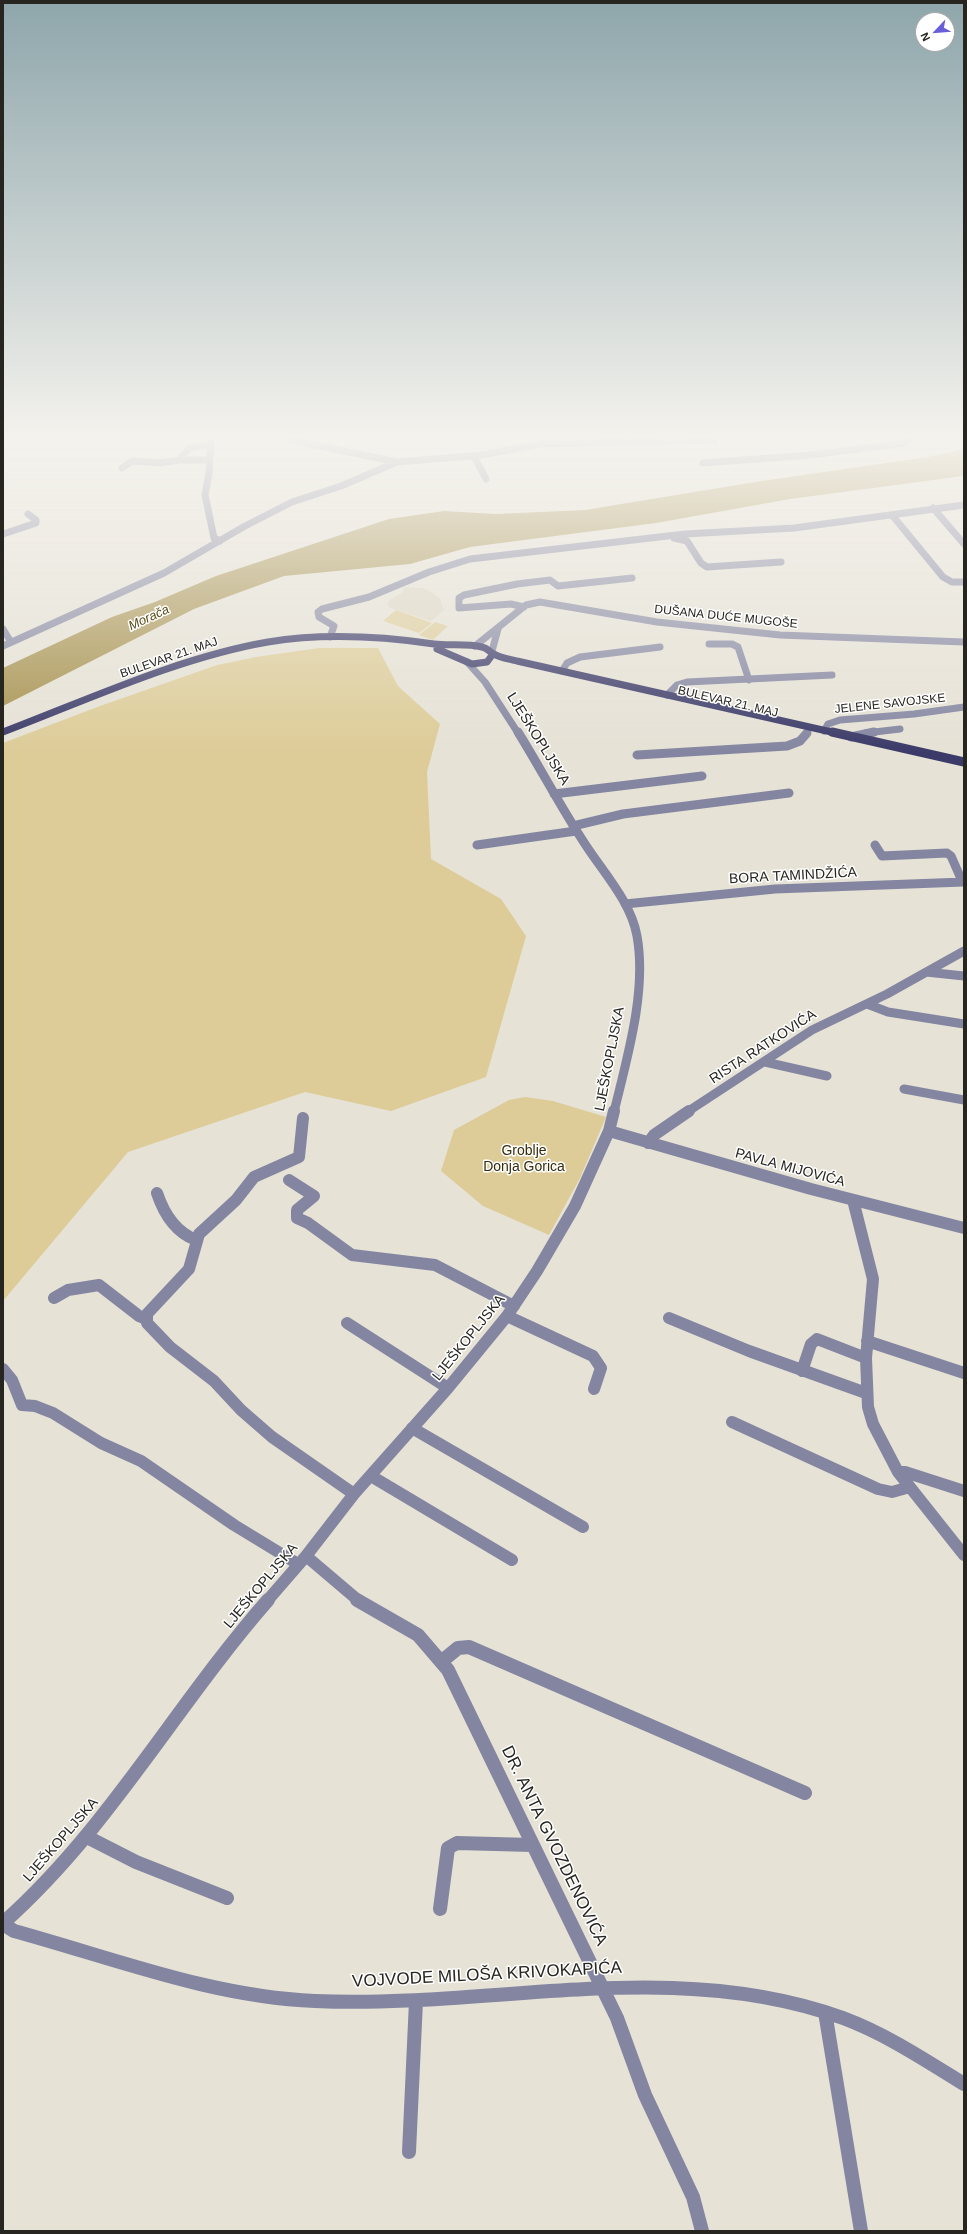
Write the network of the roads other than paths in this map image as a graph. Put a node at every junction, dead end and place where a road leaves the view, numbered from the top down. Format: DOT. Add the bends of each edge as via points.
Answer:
graph roads {
  1 [pos="215,544"];
  2 [pos="597,544"];
  3 [pos="689,544"];
  4 [pos="916,544"];
  5 [pos="781,562"];
  6 [pos="632,578"];
  7 [pos="964,582"];
  8 [pos="524,607"];
  9 [pos="3,629"];
  10 [pos="498,629"];
  11 [pos="330,637"];
  12 [pos="11,642"];
  13 [pos="964,642"];
  14 [pos="710,644"];
  15 [pos="3,646"];
  16 [pos="471,646"];
  17 [pos="660,647"];
  18 [pos="493,653"];
  19 [pos="464,660"];
  20 [pos="485,663"];
  21 [pos="562,671"];
  22 [pos="832,675"];
  23 [pos="749,680"];
  24 [pos="485,682"];
  25 [pos="667,695"];
  26 [pos="964,707"];
  27 [pos="900,729"];
  28 [pos="824,731"];
  29 [pos="3,732"];
  30 [pos="807,733"];
  31 [pos="850,737"];
  32 [pos="3,738"];
  33 [pos="638,755"];
  34 [pos="964,762"];
  35 [pos="964,768"];
  36 [pos="702,776"];
  37 [pos="789,793"];
  38 [pos="554,794"];
  39 [pos="575,829"];
  40 [pos="477,845"];
  41 [pos="875,845"];
  42 [pos="963,882"];
  43 [pos="625,904"];
  44 [pos="964,951"];
  45 [pos="926,972"];
  46 [pos="964,976"];
  47 [pos="867,1004"];
  48 [pos="964,1024"];
  49 [pos="765,1062"];
  50 [pos="827,1076"];
  51 [pos="904,1089"];
  52 [pos="964,1100"];
  53 [pos="303,1118"];
  54 [pos="609,1131"];
  55 [pos="648,1143"];
  56 [pos="289,1180"];
  57 [pos="157,1193"];
  58 [pos="853,1200"];
  59 [pos="964,1228"];
  60 [pos="196,1240"];
  61 [pos="54,1298"];
  62 [pos="514,1306"];
  63 [pos="507,1316"];
  64 [pos="669,1318"];
  65 [pos="146,1319"];
  66 [pos="347,1323"];
  67 [pos="867,1341"];
  68 [pos="866,1358"];
  69 [pos="3,1369"];
  70 [pos="802,1371"];
  71 [pos="964,1373"];
  72 [pos="448,1388"];
  73 [pos="594,1389"];
  74 [pos="866,1393"];
  75 [pos="732,1422"];
  76 [pos="412,1428"];
  77 [pos="898,1472"];
  78 [pos="371,1476"];
  79 [pos="910,1487"];
  80 [pos="964,1491"];
  81 [pos="354,1494"];
  82 [pos="583,1527"];
  83 [pos="964,1555"];
  84 [pos="302,1560"];
  85 [pos="512,1560"];
  86 [pos="442,1661"];
  87 [pos="805,1794"];
  88 [pos="87,1837"];
  89 [pos="532,1845"];
  90 [pos="227,1898"];
  91 [pos="440,1909"];
  92 [pos="3,1923"];
  93 [pos="601,1987"];
  94 [pos="416,2001"];
  95 [pos="825,2012"];
  96 [pos="964,2084"];
  97 [pos="409,2152"];
  98 [pos="702,2231"];
  99 [pos="861,2231"];
  1 -- 12 [label="street" via="131,590"];
  2 -- 11 [label="street" via="454,563 369,597 322,609 318,612 319,617 334,626"];
  3 -- 5 [label="street" via="701,563 707,567"];
  4 -- 7 [label="street" via="943,577 952,582"];
  6 -- 8 [label="street" via="558,586 552,580 530,582 459,598 459,608 510,604"];
  8 -- 10 [label="street, DUŠANA DUĆE MUGOŠE"];
  8 -- 13 [label="street, DUŠANA DUĆE MUGOŠE" via="531,603 544,602 657,622 780,635"];
  9 -- 12 [label="street"];
  10 -- 16 [label="street, DUŠANA DUĆE MUGOŠE"];
  10 -- 18 [label="street"];
  11 -- 16 [label="main road, BULEVAR 21. MAJ" via="383,637"];
  11 -- 29 [label="main road, BULEVAR 21. MAJ" via="269,642 208,656"];
  12 -- 15 [label="street"];
  14 -- 23 [label="street" via="738,646"];
  16 -- 18 [label="main road, BULEVAR 21. MAJ" via="485,647"];
  16 -- 19 [label="main road" via="462,652"];
  17 -- 21 [label="street" via="580,657 567,663"];
  18 -- 20 [label="main road"];
  18 -- 21 [label="main road, BULEVAR 21. MAJ"];
  19 -- 20 [label="main road, BULEVAR 21. MAJ"];
  19 -- 24 [label="street, LJEŠKOPLJSKA"];
  19 -- 32 [label="main road, BULEVAR 21. MAJ" via="432,648 372,642 315,642 249,651 177,671"];
  20 -- 24 [label="street, LJEŠKOPLJSKA" via="482,669"];
  20 -- 30 [label="main road, BULEVAR 21. MAJ" via="541,672"];
  21 -- 25 [label="main road, BULEVAR 21. MAJ"];
  22 -- 23 [label="street"];
  23 -- 25 [label="street" via="687,682 677,685"];
  24 -- 38 [label="street, LJEŠKOPLJSKA"];
  25 -- 28 [label="main road, BULEVAR 21. MAJ"];
  26 -- 28 [label="street, JELENE SAVOJSKE" via="840,720 828,724"];
  27 -- 31 [label="street"];
  28 -- 31 [label="main road, BULEVAR 21. MAJ"];
  30 -- 33 [label="street" via="800,741 787,746"];
  30 -- 35 [label="main road, BULEVAR 21. MAJ"];
  31 -- 34 [label="main road, BULEVAR 21. MAJ"];
  36 -- 38 [label="street"];
  37 -- 39 [label="street" via="622,814 592,820"];
  38 -- 39 [label="street, LJEŠKOPLJSKA"];
  39 -- 40 [label="street"];
  39 -- 43 [label="street, LJEŠKOPLJSKA"];
  41 -- 42 [label="street" via="882,856 947,853 951,856"];
  42 -- 43 [label="street, BORA TAMINDŽIĆA" via="775,889"];
  43 -- 54 [label="street, LJEŠKOPLJSKA" via="637,934 639,984 632,1040"];
  44 -- 45 [label="street, RISTA RATKOVIĆA"];
  45 -- 46 [label="street"];
  45 -- 47 [label="street, RISTA RATKOVIĆA"];
  47 -- 48 [label="street" via="888,1012"];
  47 -- 49 [label="street, RISTA RATKOVIĆA" via="812,1030"];
  49 -- 50 [label="street"];
  49 -- 55 [label="street, RISTA RATKOVIĆA" via="654,1134"];
  51 -- 52 [label="street"];
  53 -- 60 [label="street" via="299,1157 254,1177 236,1200 204,1229"];
  54 -- 55 [label="street, PAVLA MIJOVIĆA"];
  54 -- 62 [label="street, LJEŠKOPLJSKA" via="575,1206"];
  55 -- 58 [label="street, PAVLA MIJOVIĆA"];
  56 -- 62 [label="street" via="314,1196 297,1210 297,1218 348,1252 435,1265"];
  57 -- 60 [label="street" via="171,1222 187,1236"];
  58 -- 59 [label="street, PAVLA MIJOVIĆA"];
  58 -- 67 [label="street" via="873,1279"];
  60 -- 65 [label="street" via="193,1262 189,1269 150,1309"];
  61 -- 65 [label="street" via="68,1290 99,1286"];
  62 -- 63 [label="street, LJEŠKOPLJSKA"];
  63 -- 72 [label="street, LJEŠKOPLJSKA"];
  63 -- 73 [label="street" via="593,1356 600,1362 602,1369"];
  64 -- 70 [label="street"];
  65 -- 81 [label="street" via="153,1332 214,1381 256,1424"];
  66 -- 72 [label="street"];
  67 -- 68 [label="street"];
  67 -- 71 [label="street"];
  68 -- 70 [label="street" via="817,1339 812,1344"];
  68 -- 74 [label="street"];
  69 -- 84 [label="street, DR. ANTA GVOZDENOVIĆA" via="12,1380 22,1405 35,1406 53,1413 101,1443 141,1461 234,1526"];
  70 -- 74 [label="street"];
  72 -- 76 [label="street, LJEŠKOPLJSKA"];
  74 -- 77 [label="street" via="873,1424"];
  75 -- 79 [label="street" via="878,1489 892,1492"];
  76 -- 78 [label="street, LJEŠKOPLJSKA"];
  76 -- 82 [label="street"];
  77 -- 79 [label="street"];
  77 -- 80 [label="street"];
  78 -- 81 [label="street, LJEŠKOPLJSKA"];
  78 -- 85 [label="street"];
  79 -- 83 [label="street"];
  81 -- 84 [label="street, LJEŠKOPLJSKA"];
  84 -- 86 [label="street, DR. ANTA GVOZDENOVIĆA" via="355,1599 418,1635"];
  84 -- 88 [label="street, LJEŠKOPLJSKA" via="248,1623"];
  86 -- 87 [label="street" via="458,1648 469,1647"];
  86 -- 89 [label="street, DR. ANTA GVOZDENOVIĆA" via="457,1687"];
  88 -- 90 [label="street" via="136,1862"];
  88 -- 92 [label="street, LJEŠKOPLJSKA" via="30,1899"];
  89 -- 91 [label="street" via="452,1845 448,1848"];
  89 -- 93 [label="street, DR. ANTA GVOZDENOVIĆA"];
  92 -- 94 [label="street, VOJVODE MILOŠA KRIVOKAPIĆA" via="14,1931 223,1990 274,1999"];
  93 -- 94 [label="street, VOJVODE MILOŠA KRIVOKAPIĆA"];
  93 -- 95 [label="street, VOJVODE MILOŠA KRIVOKAPIĆA" via="680,1989 772,1999"];
  93 -- 98 [label="street, DR. ANTA GVOZDENOVIĆA" via="617,2018 645,2095 693,2197"];
  94 -- 97 [label="street"];
  95 -- 96 [label="street, VOJVODE MILOŠA KRIVOKAPIĆA" via="892,2039"];
  95 -- 99 [label="street"];
}
